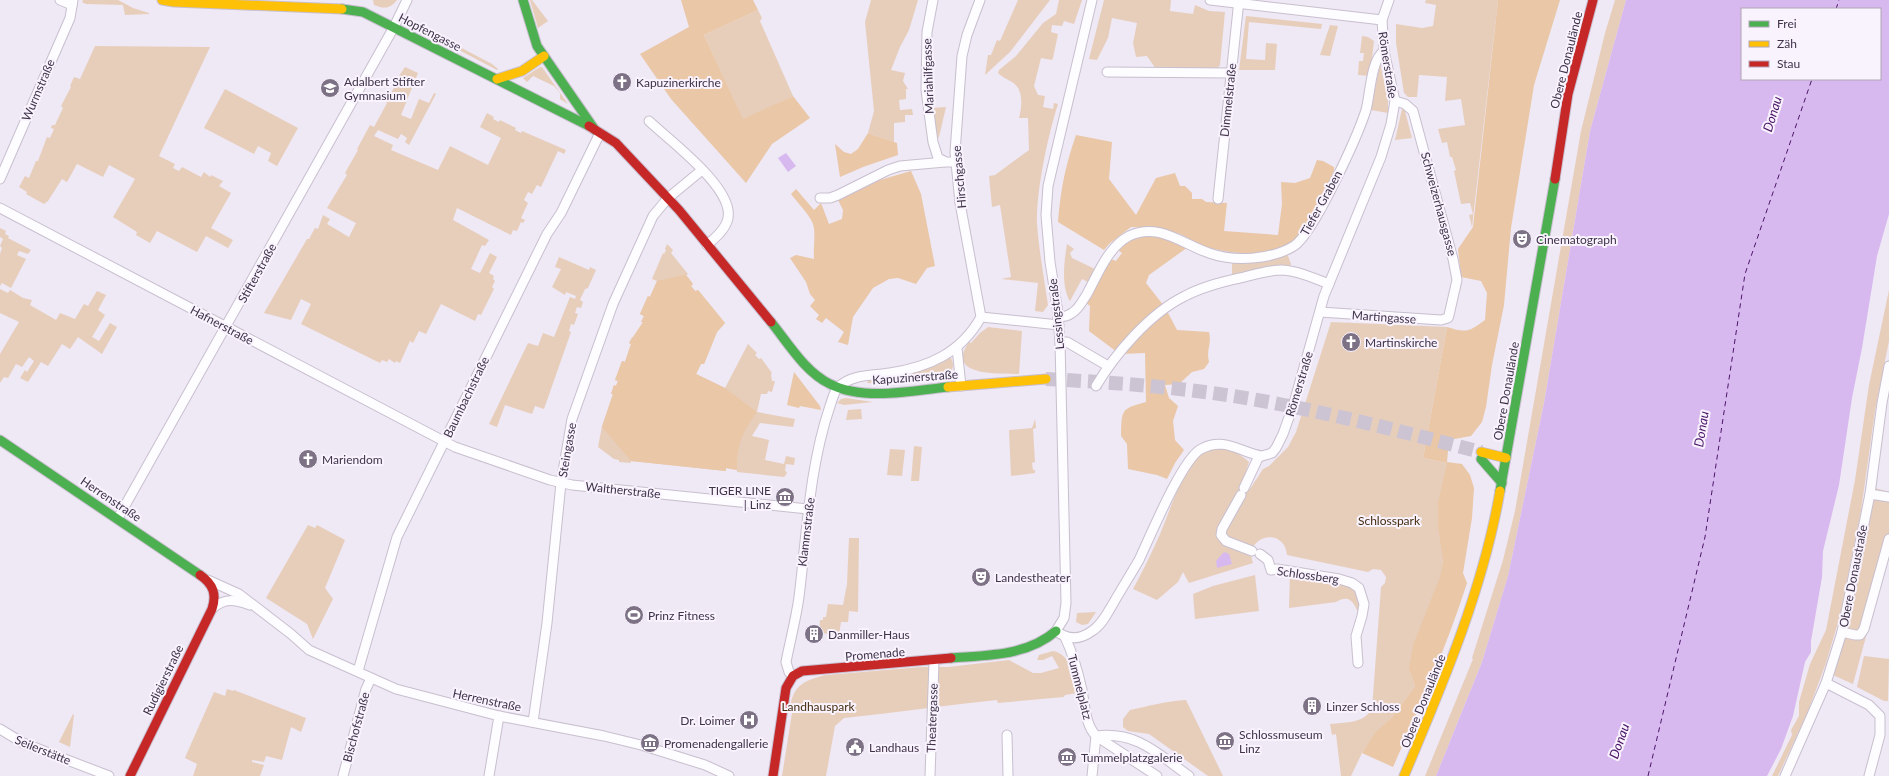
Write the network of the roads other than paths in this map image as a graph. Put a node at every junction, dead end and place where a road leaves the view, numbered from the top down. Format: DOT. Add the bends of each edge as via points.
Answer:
graph roads {
  1 [pos="60,0"];
  2 [pos="162,0"];
  3 [pos="407,0"];
  4 [pos="523,0"];
  5 [pos="934,0"];
  6 [pos="980,0"];
  7 [pos="1092,0"];
  8 [pos="1210,0"];
  9 [pos="1389,0"];
  10 [pos="1593,0"];
  11 [pos="1239,2"];
  12 [pos="73,3"];
  13 [pos="1382,20"];
  14 [pos="394,28"];
  15 [pos="1384,51"];
  16 [pos="544,56"];
  17 [pos="1107,72"];
  18 [pos="1231,72"];
  19 [pos="497,79"];
  20 [pos="1395,101"];
  21 [pos="580,121"];
  22 [pos="649,121"];
  23 [pos="598,131"];
  24 [pos="951,162"];
  25 [pos="702,170"];
  26 [pos="0,178"];
  27 [pos="668,198"];
  28 [pos="820,198"];
  29 [pos="1218,199"];
  30 [pos="0,208"];
  31 [pos="707,245"];
  32 [pos="1329,284"];
  33 [pos="1320,312"];
  34 [pos="981,317"];
  35 [pos="1448,318"];
  36 [pos="1058,321"];
  37 [pos="226,328"];
  38 [pos="1060,342"];
  39 [pos="958,348"];
  40 [pos="1108,366"];
  41 [pos="1889,366"];
  42 [pos="1046,379"];
  43 [pos="961,386"];
  44 [pos="1096,386"];
  45 [pos="837,388"];
  46 [pos="0,440"];
  47 [pos="444,442"];
  48 [pos="1259,456"];
  49 [pos="1506,458"];
  50 [pos="562,483"];
  51 [pos="1502,483"];
  52 [pos="1870,494"];
  53 [pos="1889,497"];
  54 [pos="808,509"];
  55 [pos="118,518"];
  56 [pos="1889,539"];
  57 [pos="208,580"];
  58 [pos="215,594"];
  59 [pos="257,607"];
  60 [pos="212,609"];
  61 [pos="1056,631"];
  62 [pos="1842,632"];
  63 [pos="1065,637"];
  64 [pos="934,661"];
  65 [pos="1358,663"];
  66 [pos="358,671"];
  67 [pos="793,676"];
  68 [pos="371,678"];
  69 [pos="1826,684"];
  70 [pos="1889,712"];
  71 [pos="499,716"];
  72 [pos="1880,716"];
  73 [pos="533,722"];
  74 [pos="0,729"];
  75 [pos="1007,735"];
  76 [pos="1096,736"];
  77 [pos="109,776"];
  78 [pos="130,776"];
  79 [pos="343,776"];
  80 [pos="489,776"];
  81 [pos="729,776"];
  82 [pos="773,776"];
  83 [pos="930,776"];
  84 [pos="1008,776"];
  85 [pos="1092,776"];
  86 [pos="1158,776"];
  87 [pos="1189,776"];
  88 [pos="1404,776"];
  89 [pos="1785,776"];
  90 [pos="1869,776"];
  1 -- 12 [label="street"];
  2 -- 14 [label="main road, Hopfengasse" via="348,9 363,12"];
  3 -- 14 [label="street, Stifterstraße"];
  4 -- 16 [label="main road, Kapuzinerstraße" via="535,42"];
  5 -- 24 [label="street, Mariahilfgasse" via="927,32 926,90 935,150 938,158"];
  6 -- 24 [label="street, Hirschgasse" via="962,56"];
  7 -- 36 [label="street, Lessingstraße" via="1048,186 1046,216"];
  8 -- 11 [label="street"];
  9 -- 13 [label="street, Römerstraße"];
  10 -- 49 [label="main road, Obere Donaulände" via="1568,94"];
  11 -- 13 [label="street"];
  11 -- 18 [label="street, Dimmelstraße"];
  12 -- 26 [label="street, Wurmstraße" via="70,18"];
  13 -- 15 [label="street, Römerstraße"];
  14 -- 19 [label="main road, Hopfengasse"];
  14 -- 37 [label="street, Stifterstraße"];
  15 -- 20 [label="street, Römerstraße"];
  15 -- 36 [label="street, Tiefer Graben" via="1375,66 1366,110 1356,134 1314,221 1303,238 1294,246 1265,256 1229,257 1210,253 1172,235 1143,232 1136,234 1114,248 1076,309"];
  16 -- 19 [label="main road" via="522,72"];
  16 -- 23 [label="main road, Kapuzinerstraße"];
  17 -- 18 [label="street"];
  18 -- 29 [label="street, Dimmelstraße"];
  19 -- 21 [label="main road, Hopfengasse"];
  20 -- 32 [label="street, Römerstraße" via="1381,157"];
  20 -- 35 [label="street, Schweizerhausgasse" via="1405,104 1413,111 1454,259 1456,280"];
  21 -- 23 [label="main road, Kapuzinerstraße"];
  22 -- 25 [label="street"];
  23 -- 27 [label="main road, Kapuzinerstraße" via="622,150"];
  23 -- 47 [label="street, Baumbachstraße" via="561,213 547,234"];
  24 -- 28 [label="street" via="900,166 838,195"];
  24 -- 34 [label="street, Hirschgasse"];
  25 -- 27 [label="street"];
  25 -- 31 [label="street" via="720,190 728,212 723,229"];
  27 -- 31 [label="main road, Kapuzinerstraße"];
  27 -- 50 [label="street, Steingasse" via="653,216 613,304 572,419"];
  30 -- 37 [label="street, Hafnerstraße"];
  31 -- 45 [label="main road, Kapuzinerstraße" via="797,354 824,381"];
  32 -- 33 [label="street, Römerstraße"];
  32 -- 40 [label="street" via="1296,272 1280,270 1197,290 1174,302 1152,319"];
  33 -- 35 [label="street, Martingasse" via="1434,320"];
  33 -- 48 [label="street, Römerstraße" via="1280,442 1272,452"];
  34 -- 36 [label="street"];
  34 -- 39 [label="street"];
  36 -- 38 [label="street, Lessingstraße"];
  37 -- 47 [label="street, Hafnerstraße"];
  37 -- 55 [label="street, Stifterstraße"];
  38 -- 40 [label="street" via="1067,342"];
  38 -- 61 [label="street, Lessingstraße" via="1066,603 1064,618"];
  39 -- 43 [label="street"];
  39 -- 45 [label="street" via="931,363 890,373 862,375 848,380"];
  40 -- 44 [label="street"];
  41 -- 52 [label="street, Obere Donaustraße"];
  42 -- 43 [label="main road, Kapuzinerstraße"];
  43 -- 45 [label="main road, Kapuzinerstraße" via="897,393 868,393"];
  45 -- 54 [label="street, Klammstraße" via="816,456"];
  46 -- 55 [label="main road, Herrenstraße"];
  47 -- 50 [label="street, Waltherstraße" via="465,452"];
  47 -- 66 [label="street, Baumbachstraße" via="392,550"];
  48 -- 63 [label="street" via="1239,447 1219,444 1200,449 1193,454 1138,560 1100,625 1085,635"];
  48 -- 65 [label="street, Schlossberg" via="1221,534 1226,541 1268,560 1271,570 1339,579 1359,588 1364,604 1356,636"];
  49 -- 51 [label="main road, Obere Donaulände"];
  49 -- 51 [label="main road" via="1481,455"];
  50 -- 54 [label="street, Waltherstraße"];
  50 -- 73 [label="street, Steingasse" via="548,623"];
  51 -- 88 [label="main road, Obere Donaulände" via="1477,587 1451,663"];
  52 -- 53 [label="street"];
  52 -- 62 [label="street, Obere Donaustraße"];
  54 -- 67 [label="street, Klammstraße" via="799,599 786,662"];
  55 -- 57 [label="main road, Herrenstraße"];
  56 -- 62 [label="street" via="1864,629 1860,635"];
  57 -- 58 [label="main road, Herrenstraße"];
  57 -- 59 [label="street, Herrenstraße" via="233,590"];
  58 -- 60 [label="main road, Rudigierstraße"];
  59 -- 60 [label="street, Herrenstraße" via="230,599"];
  59 -- 66 [label="street, Herrenstraße" via="309,650"];
  60 -- 78 [label="main road, Rudigierstraße"];
  61 -- 63 [label="street"];
  61 -- 64 [label="main road, Promenade" via="1038,643 1020,650"];
  62 -- 69 [label="street, Obere Donaustraße"];
  63 -- 76 [label="street, Tummelplatz" via="1077,668 1089,725"];
  64 -- 67 [label="main road, Promenade" via="807,670"];
  64 -- 83 [label="street, Theatergasse"];
  66 -- 68 [label="street, Herrenstraße"];
  67 -- 82 [label="main road" via="786,688"];
  68 -- 71 [label="street, Herrenstraße" via="396,689"];
  68 -- 79 [label="street, Bischofstraße"];
  69 -- 72 [label="street" via="1869,705"];
  69 -- 89 [label="street, Obere Donaustraße"];
  70 -- 72 [label="street"];
  71 -- 73 [label="street, Herrenstraße"];
  71 -- 80 [label="street"];
  72 -- 90 [label="street" via="1880,735"];
  73 -- 81 [label="street, Herrenstraße" via="641,745 705,765"];
  74 -- 77 [label="street, Seilerstätte" via="23,743"];
  75 -- 84 [label="street"];
  76 -- 85 [label="street, Tummelplatz"];
  76 -- 86 [label="street"];
  76 -- 87 [label="street" via="1117,735 1141,743"];
}
